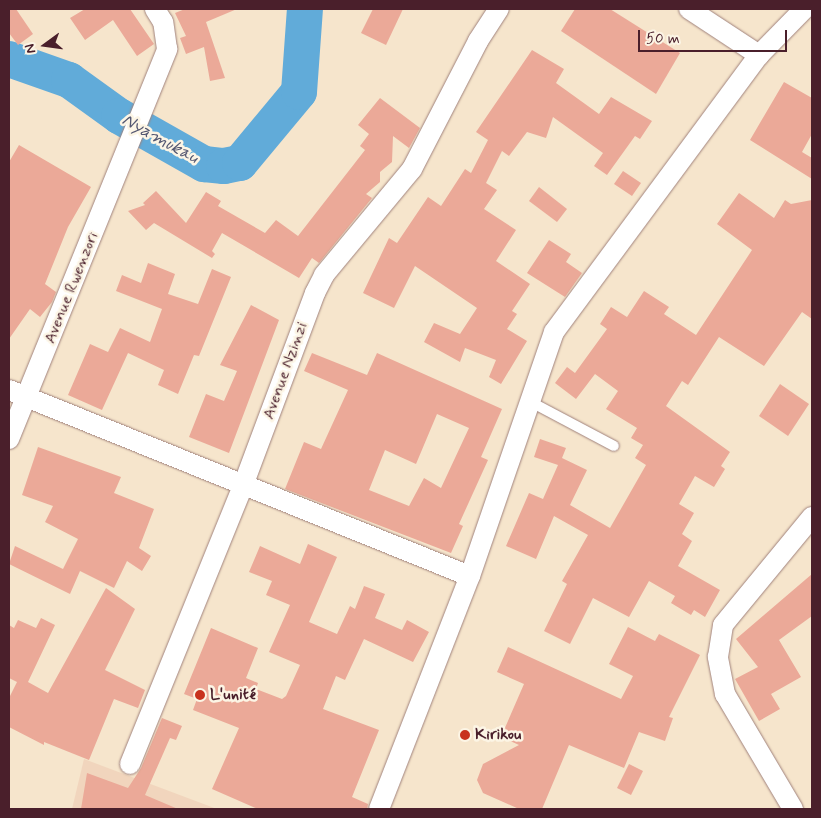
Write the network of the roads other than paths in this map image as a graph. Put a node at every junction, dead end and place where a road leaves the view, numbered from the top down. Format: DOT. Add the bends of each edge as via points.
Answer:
graph roads {
  1 [pos="154,9"];
  2 [pos="499,9"];
  3 [pos="689,9"];
  4 [pos="806,12"];
  5 [pos="759,55"];
  6 [pos="9,390"];
  7 [pos="28,398"];
  8 [pos="529,401"];
  9 [pos="9,439"];
  10 [pos="614,446"];
  11 [pos="244,484"];
  12 [pos="812,517"];
  13 [pos="470,576"];
  14 [pos="130,764"];
  15 [pos="379,809"];
  16 [pos="793,809"];
  1 -- 7 [label="street, Avenue Rwenzori" via="162,22 167,49"];
  2 -- 11 [label="street, Avenue Nzinzi" via="478,41 412,169 324,274"];
  3 -- 5 [label="street"];
  4 -- 5 [label="street"];
  5 -- 8 [label="street" via="554,332"];
  6 -- 7 [label="street"];
  7 -- 9 [label="street, Avenue Rwenzori"];
  7 -- 11 [label="street"];
  8 -- 10 [label="lane"];
  8 -- 13 [label="street"];
  11 -- 13 [label="street"];
  11 -- 14 [label="street, Avenue Nzinzi"];
  12 -- 16 [label="street" via="723,625 718,657 725,694"];
  13 -- 15 [label="street"];
}
